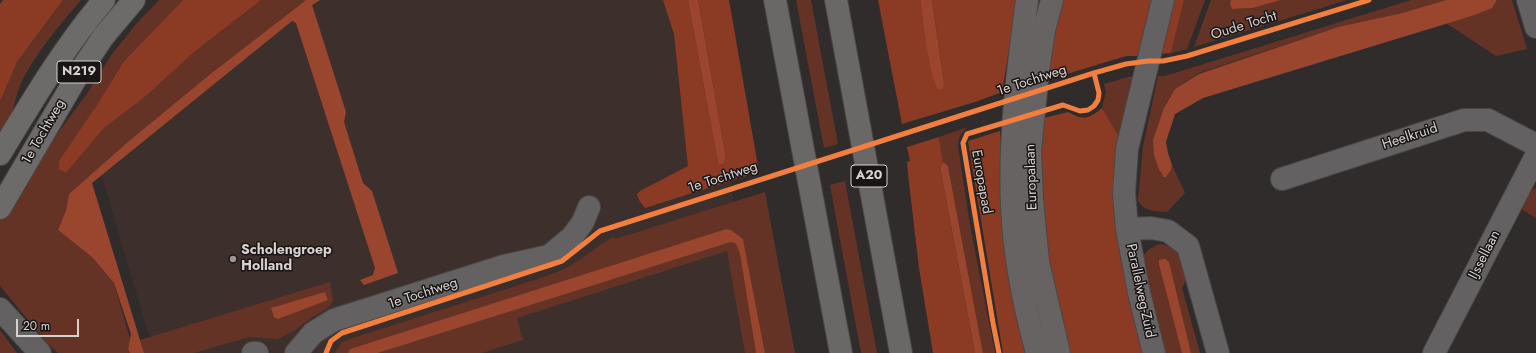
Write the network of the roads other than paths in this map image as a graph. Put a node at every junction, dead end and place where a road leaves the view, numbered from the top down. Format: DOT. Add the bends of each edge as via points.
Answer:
graph roads {
  1 [pos="104,0"];
  2 [pos="134,0"];
  3 [pos="775,0"];
  4 [pos="836,0"];
  5 [pos="1027,0"];
  6 [pos="1052,0"];
  7 [pos="1162,0"];
  8 [pos="1528,0"];
  9 [pos="1536,27"];
  10 [pos="1027,72"];
  11 [pos="1021,153"];
  12 [pos="0,154"];
  13 [pos="1535,157"];
  14 [pos="1282,179"];
  15 [pos="589,207"];
  16 [pos="0,208"];
  17 [pos="1127,229"];
  18 [pos="0,308"];
  19 [pos="40,353"];
  20 [pos="253,353"];
  21 [pos="257,353"];
  22 [pos="296,353"];
  23 [pos="841,353"];
  24 [pos="901,353"];
  25 [pos="1037,353"];
  26 [pos="1059,353"];
  27 [pos="1154,353"];
  28 [pos="1218,353"];
  29 [pos="1434,353"];
  1 -- 12 [label="main road, 1e Tochtweg / N219" via="64,52"];
  2 -- 16 [label="main road, 1e Tochtweg / N219" via="103,36 79,73"];
  3 -- 23 [label="highway"];
  4 -- 24 [label="highway, A20"];
  5 -- 10 [label="main road, Europalaan"];
  6 -- 10 [label="main road, Europalaan" via="1044,30"];
  7 -- 17 [label="street, Parallelweg-Zuid" via="1127,150 1124,193"];
  8 -- 9 [label="street"];
  10 -- 11 [label="main road, Europalaan"];
  11 -- 25 [label="main road, Europalaan" via="1012,207 1025,312"];
  11 -- 26 [label="main road, Europalaan" via="1032,199 1038,262"];
  13 -- 14 [label="street, Heelkruid" via="1488,120 1464,120"];
  13 -- 29 [label="street, IJssellaan"];
  15 -- 22 [label="street, 1e Tochtweg" via="583,222 572,236 548,256 504,266 334,320 313,333"];
  17 -- 27 [label="street, Parallelweg-Zuid"];
  17 -- 28 [label="street, Parallelweg-Zuid" via="1151,228 1168,231 1188,246"];
  18 -- 19 [label="street"];
  20 -- 21 [label="street"];
}
